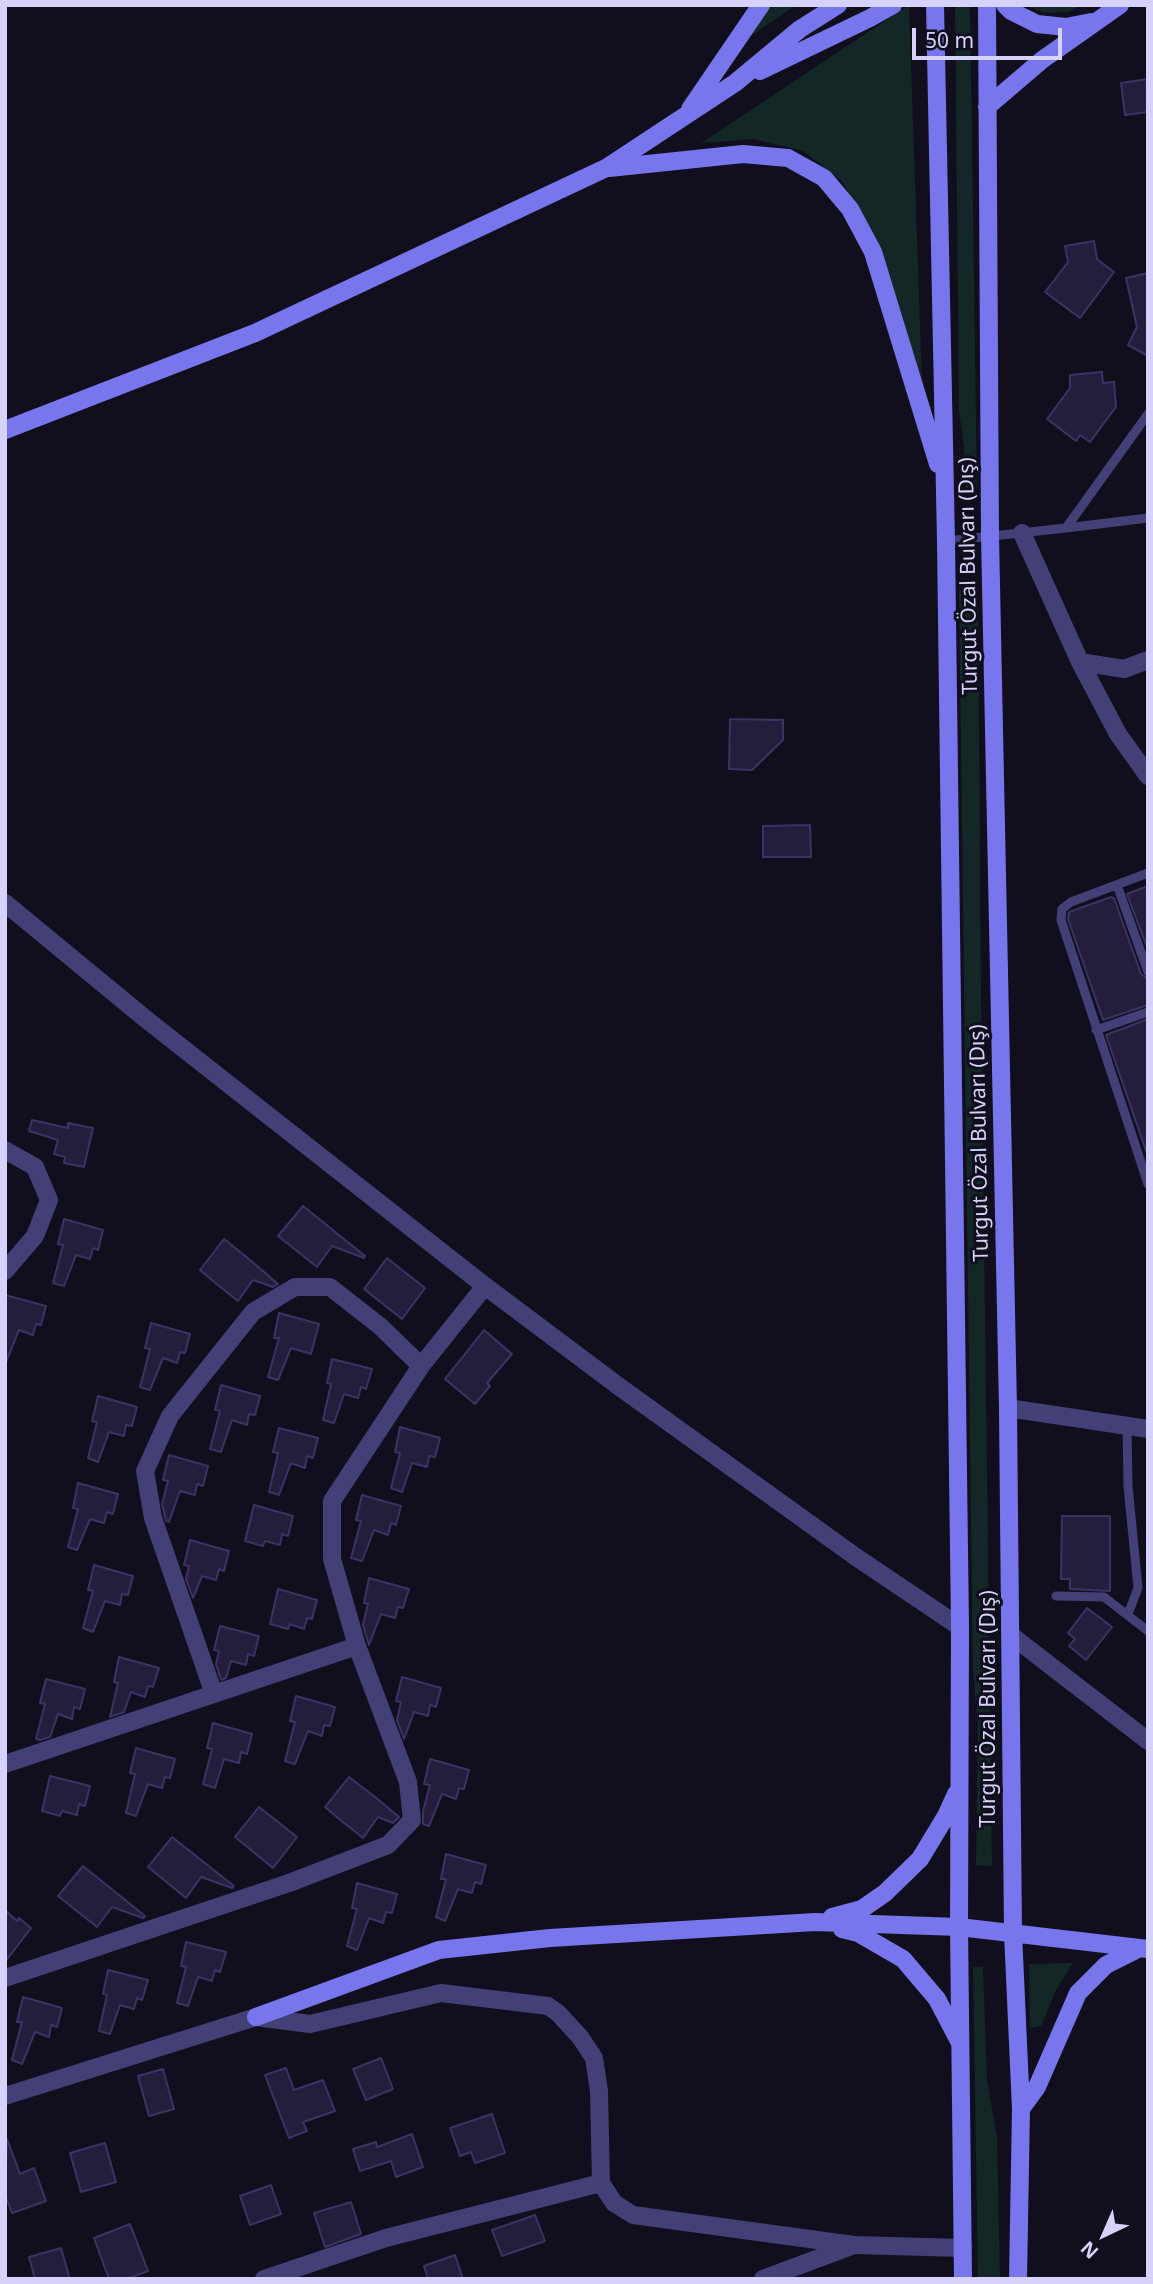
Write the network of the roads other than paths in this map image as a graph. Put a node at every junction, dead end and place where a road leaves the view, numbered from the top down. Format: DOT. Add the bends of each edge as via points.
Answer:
graph roads {
  1 [pos="761,5"];
  2 [pos="838,5"];
  3 [pos="892,5"];
  4 [pos="935,5"];
  5 [pos="987,5"];
  6 [pos="1005,5"];
  7 [pos="1121,5"];
  8 [pos="1098,21"];
  9 [pos="735,83"];
  10 [pos="987,107"];
  11 [pos="685,116"];
  12 [pos="606,168"];
  13 [pos="1148,414"];
  14 [pos="5,430"];
  15 [pos="945,485"];
  16 [pos="1148,518"];
  17 [pos="1066,528"];
  18 [pos="1022,533"];
  19 [pos="990,536"];
  20 [pos="946,541"];
  21 [pos="1148,660"];
  22 [pos="1080,663"];
  23 [pos="1148,776"];
  24 [pos="1148,873"];
  25 [pos="1117,885"];
  26 [pos="5,903"];
  27 [pos="1148,972"];
  28 [pos="1148,1012"];
  29 [pos="1096,1030"];
  30 [pos="1148,1146"];
  31 [pos="5,1150"];
  32 [pos="1136,1150"];
  33 [pos="1148,1184"];
  34 [pos="5,1271"];
  35 [pos="485,1286"];
  36 [pos="421,1366"];
  37 [pos="1008,1408"];
  38 [pos="1127,1426"];
  39 [pos="1148,1429"];
  40 [pos="1056,1596"];
  41 [pos="1128,1614"];
  42 [pos="960,1627"];
  43 [pos="1148,1631"];
  44 [pos="1012,1636"];
  45 [pos="357,1646"];
  46 [pos="214,1694"];
  47 [pos="1148,1741"];
  48 [pos="5,1764"];
  49 [pos="958,1788"];
  50 [pos="815,1922"];
  51 [pos="959,1927"];
  52 [pos="1013,1933"];
  53 [pos="1143,1949"];
  54 [pos="5,1978"];
  55 [pos="256,2017"];
  56 [pos="960,2044"];
  57 [pos="5,2096"];
  58 [pos="1021,2109"];
  59 [pos="601,2183"];
  60 [pos="854,2245"];
  61 [pos="963,2248"];
  62 [pos="264,2279"];
  63 [pos="763,2279"];
  64 [pos="963,2279"];
  65 [pos="1018,2279"];
  1 -- 11 [label="main road"];
  2 -- 9 [label="main road" via="800,29"];
  3 -- 9 [label="main road"];
  4 -- 15 [label="main road, Turgut Özal Bulvarı (Dış)"];
  5 -- 10 [label="main road, Turgut Özal Bulvarı (Dış)"];
  6 -- 8 [label="main road" via="1037,24 1066,27"];
  7 -- 8 [label="main road"];
  8 -- 10 [label="main road"];
  9 -- 11 [label="main road"];
  10 -- 19 [label="main road, Turgut Özal Bulvarı (Dış)"];
  11 -- 12 [label="main road"];
  12 -- 14 [label="main road" via="255,333"];
  12 -- 15 [label="main road" via="743,154 788,158 824,178 850,209 873,252"];
  13 -- 17 [label="lane"];
  15 -- 20 [label="main road, Turgut Özal Bulvarı (Dış)"];
  16 -- 17 [label="lane"];
  17 -- 18 [label="lane"];
  18 -- 19 [label="lane"];
  18 -- 22 [label="street"];
  19 -- 20 [label="lane"];
  19 -- 37 [label="main road, Turgut Özal Bulvarı (Dış)"];
  20 -- 42 [label="main road, Turgut Özal Bulvarı (Dış)"];
  21 -- 22 [label="street" via="1124,669"];
  22 -- 23 [label="street" via="1118,734"];
  24 -- 25 [label="lane"];
  25 -- 27 [label="lane"];
  25 -- 29 [label="lane" via="1062,909 1061,920"];
  26 -- 35 [label="street"];
  28 -- 29 [label="lane"];
  29 -- 32 [label="lane"];
  30 -- 32 [label="lane"];
  31 -- 34 [label="street" via="35,1167 49,1200 35,1236"];
  32 -- 33 [label="lane"];
  35 -- 36 [label="street"];
  35 -- 42 [label="street" via="856,1557"];
  36 -- 45 [label="street" via="332,1501 332,1559"];
  36 -- 46 [label="street" via="330,1287 295,1287 253,1312 170,1416 145,1471 153,1518"];
  37 -- 38 [label="street"];
  37 -- 44 [label="main road, Turgut Özal Bulvarı (Dış)"];
  38 -- 39 [label="street"];
  38 -- 41 [label="lane" via="1138,1588"];
  40 -- 41 [label="lane" via="1104,1597"];
  41 -- 43 [label="lane"];
  42 -- 49 [label="main road, Turgut Özal Bulvarı (Dış)"];
  44 -- 47 [label="street"];
  44 -- 52 [label="main road, Turgut Özal Bulvarı (Dış)"];
  45 -- 46 [label="street"];
  45 -- 54 [label="street" via="408,1782 412,1820 388,1844 289,1883"];
  46 -- 48 [label="street"];
  49 -- 50 [label="main road" via="920,1859 885,1893 862,1909"];
  49 -- 51 [label="main road, Turgut Özal Bulvarı (Dış)"];
  50 -- 51 [label="main road"];
  50 -- 55 [label="main road" via="550,1937 439,1950"];
  50 -- 56 [label="main road" via="858,1933 903,1959 937,1999"];
  51 -- 52 [label="main road"];
  51 -- 56 [label="main road, Turgut Özal Bulvarı (Dış)"];
  52 -- 53 [label="main road"];
  52 -- 58 [label="main road, Turgut Özal Bulvarı (Dış)"];
  53 -- 58 [label="main road" via="1106,1965 1078,1993 1037,2087"];
  55 -- 57 [label="street"];
  55 -- 59 [label="street" via="310,2024 441,1993 548,2006 594,2058"];
  56 -- 61 [label="main road, Turgut Özal Bulvarı (Dış)"];
  58 -- 65 [label="main road, Turgut Özal Bulvarı (Dış)"];
  59 -- 60 [label="street" via="614,2203 633,2215"];
  59 -- 62 [label="street" via="386,2238"];
  60 -- 61 [label="street"];
  60 -- 63 [label="street"];
  61 -- 64 [label="main road, Turgut Özal Bulvarı (Dış)"];
}
